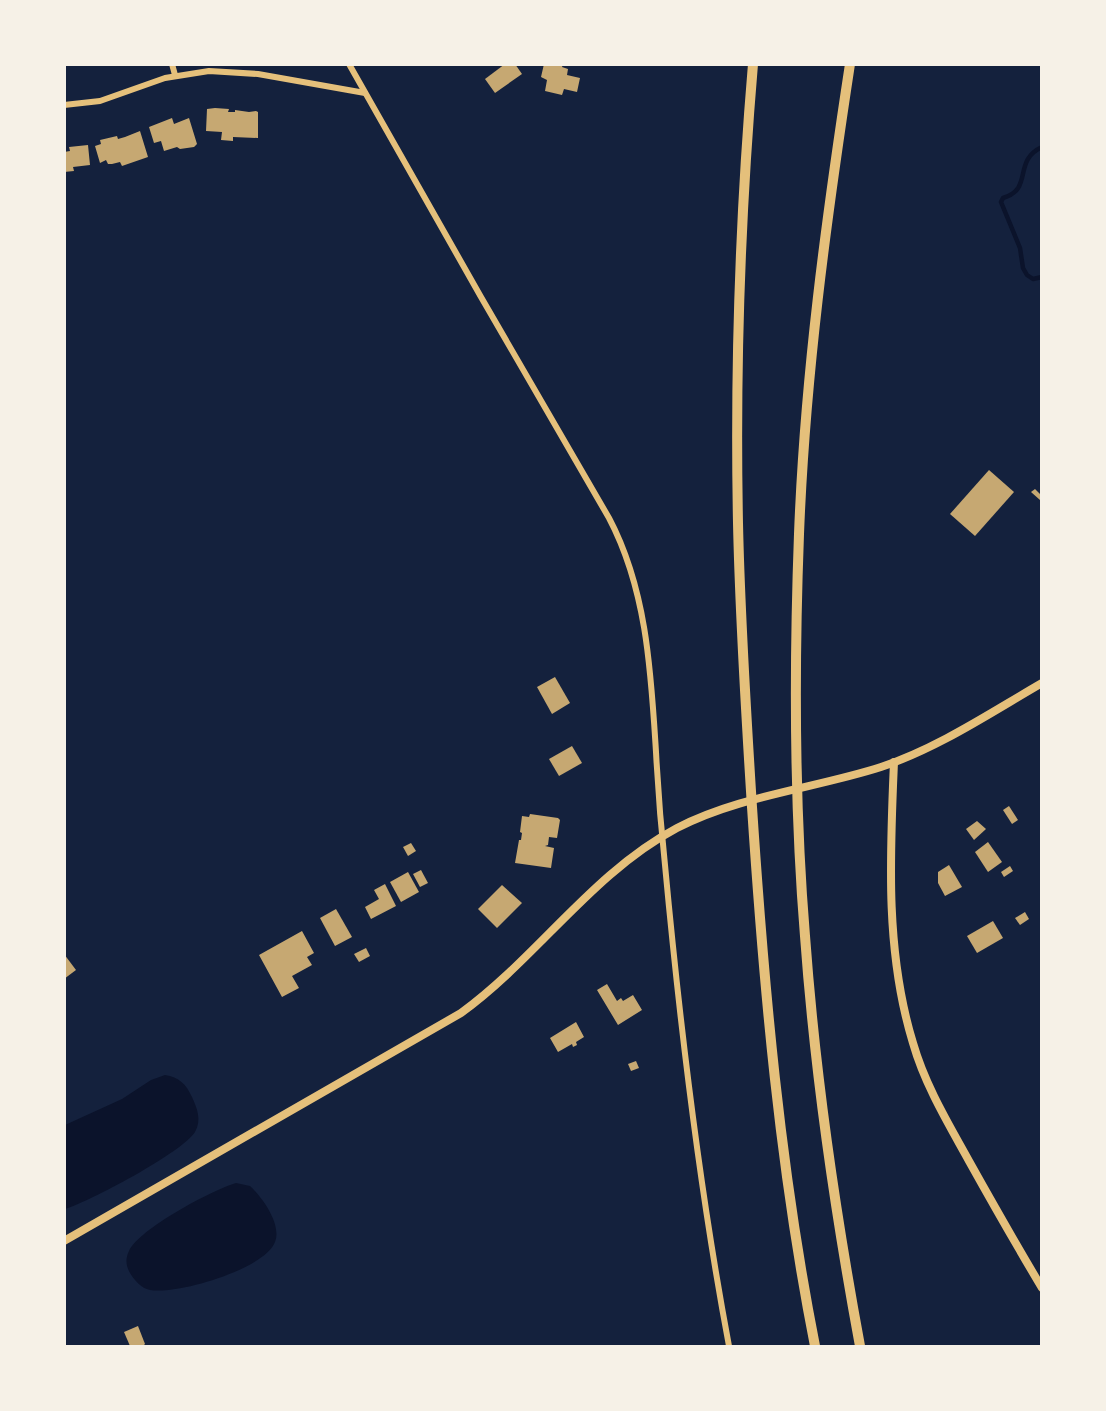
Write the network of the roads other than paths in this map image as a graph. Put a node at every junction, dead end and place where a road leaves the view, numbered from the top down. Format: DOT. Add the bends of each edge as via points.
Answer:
graph roads {
  1 [pos="172,64"];
  2 [pos="349,64"];
  3 [pos="753,64"];
  4 [pos="850,64"];
  5 [pos="175,75"];
  6 [pos="365,93"];
  7 [pos="64,105"];
  8 [pos="1041,683"];
  9 [pos="894,762"];
  10 [pos="662,836"];
  11 [pos="64,1241"];
  12 [pos="1041,1288"];
  13 [pos="729,1347"];
  14 [pos="815,1347"];
  15 [pos="860,1347"];
  1 -- 5 [label="street"];
  2 -- 6 [label="street"];
  3 -- 14 [label="highway" via="745,166 738,385 738,522 749,761 777,1107"];
  4 -- 15 [label="highway" via="822,255 805,439 799,534 796,748 804,935 816,1059"];
  5 -- 6 [label="street" via="209,70 247,72"];
  5 -- 7 [label="street" via="100,101"];
  6 -- 10 [label="street" via="619,539 635,584 646,638"];
  8 -- 9 [label="street" via="937,743"];
  9 -- 10 [label="street" via="716,811"];
  9 -- 12 [label="street" via="892,899 900,982 910,1032 945,1119"];
  10 -- 11 [label="street" via="598,886 502,980 461,1013"];
  10 -- 13 [label="street" via="680,1020"];
}
